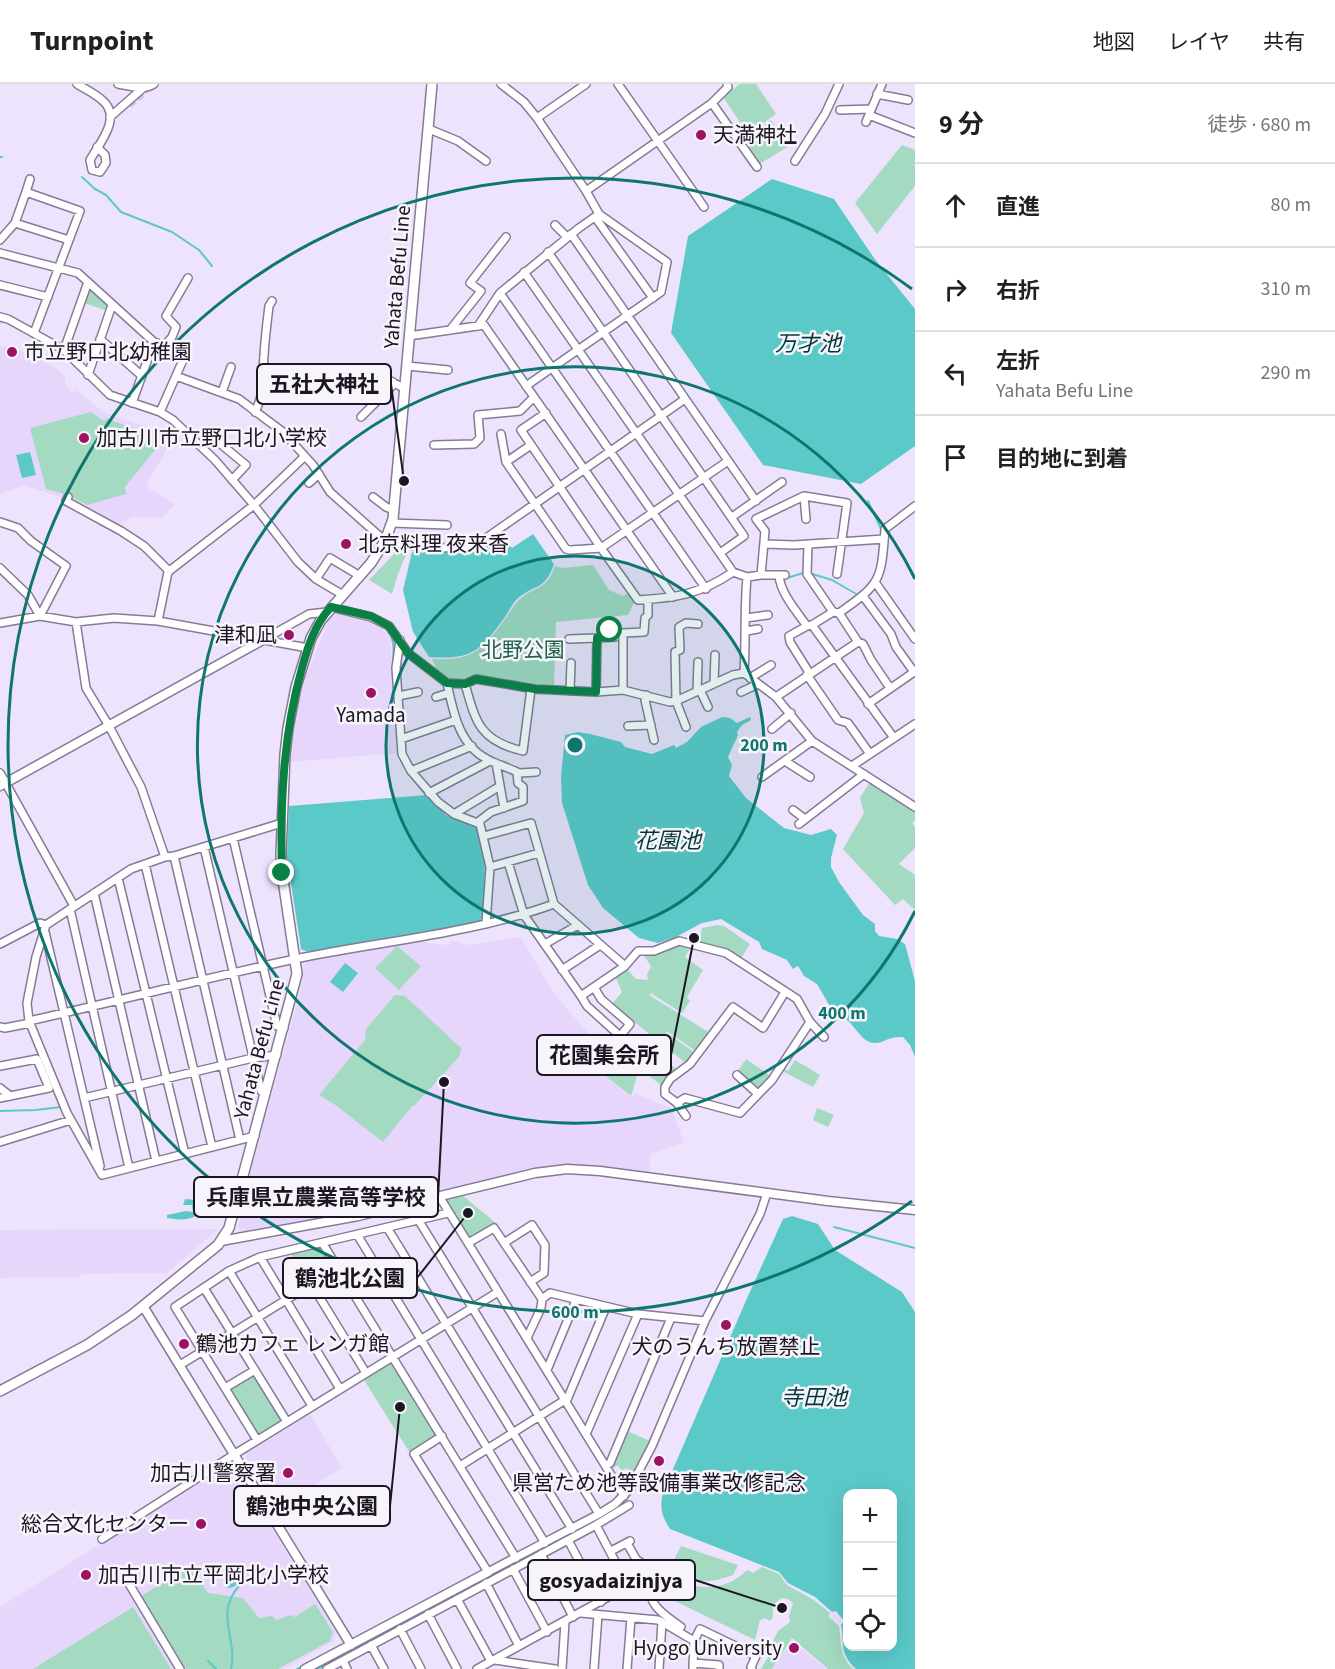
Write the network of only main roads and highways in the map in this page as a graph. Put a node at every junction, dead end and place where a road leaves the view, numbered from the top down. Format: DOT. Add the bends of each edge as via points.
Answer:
graph roads {
  1 [pos="432,84"];
  2 [pos="0,1391"];
  1 -- 2 [label="main road, Yahata Befu Line" via="392,523 385,541 360,576 316,628 296,687 288,728 282,824 282,873 296,981 229,1228 221,1241 143,1306 93,1341"];
}
